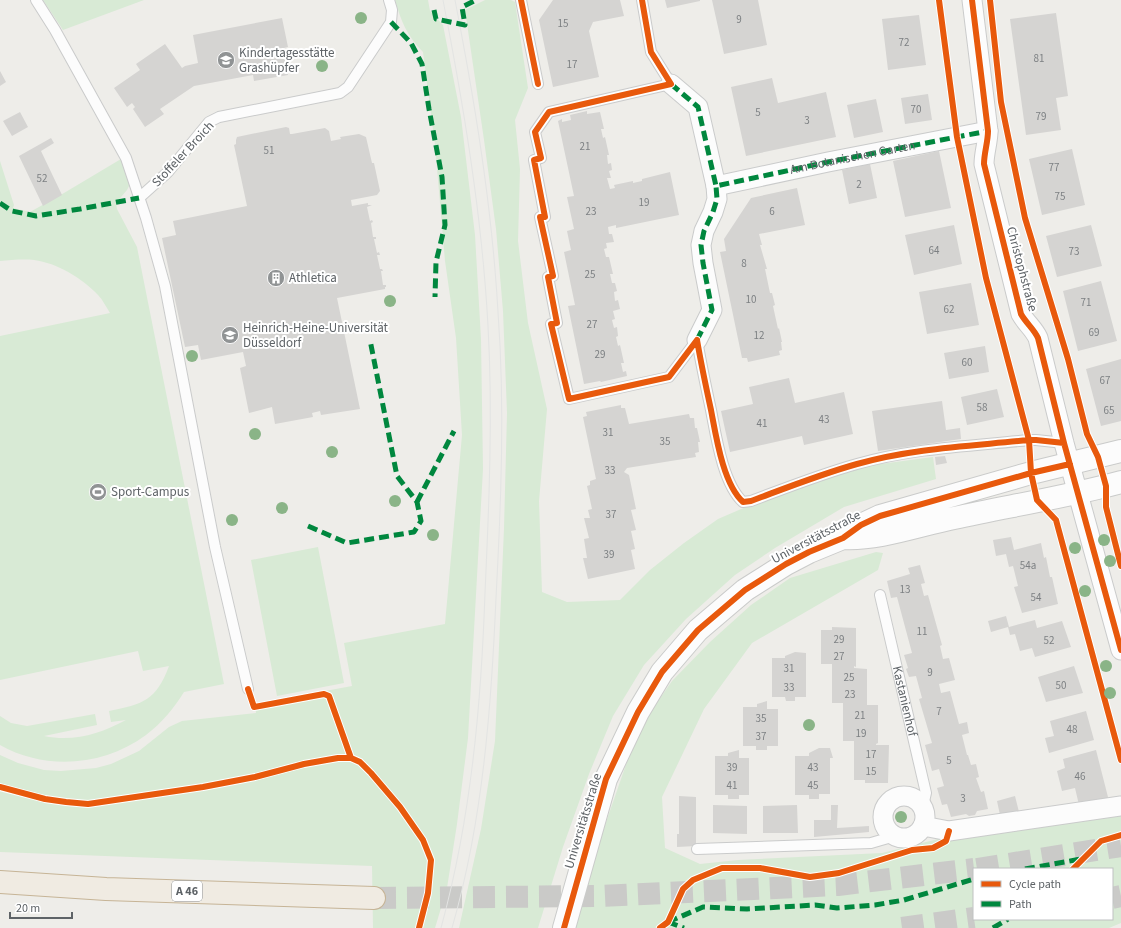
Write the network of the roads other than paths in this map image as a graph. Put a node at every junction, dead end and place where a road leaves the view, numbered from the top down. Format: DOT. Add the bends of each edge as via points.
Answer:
graph roads {
  1 [pos="36,0"];
  2 [pos="389,0"];
  3 [pos="521,0"];
  4 [pos="642,0"];
  5 [pos="972,0"];
  6 [pos="538,84"];
  7 [pos="671,84"];
  8 [pos="988,131"];
  9 [pos="716,186"];
  10 [pos="139,198"];
  11 [pos="697,340"];
  12 [pos="1064,443"];
  13 [pos="1121,451"];
  14 [pos="1070,464"];
  15 [pos="1121,482"];
  16 [pos="1078,492"];
  17 [pos="843,538"];
  18 [pos="880,595"];
  19 [pos="1121,650"];
  20 [pos="248,689"];
  21 [pos="923,806"];
  22 [pos="1121,806"];
  23 [pos="923,826"];
  24 [pos="895,836"];
  25 [pos="697,849"];
  26 [pos="0,882"];
  27 [pos="374,898"];
  28 [pos="564,928"];
  1 -- 10 [label="lane, Stoffeler Broich" via="126,158"];
  2 -- 10 [label="lane, Stoffeler Broich" via="392,10 391,22 348,87 340,93 219,117 209,122 168,172"];
  3 -- 6 [label="lane"];
  4 -- 7 [label="lane" via="651,52"];
  5 -- 8 [label="street, Christophstraße"];
  7 -- 9 [label="street" via="698,106"];
  7 -- 11 [label="lane" via="549,112 535,132 541,158 534,160 545,217 540,218 553,276 548,277 557,323 552,324 569,399 669,377"];
  8 -- 9 [label="street, Am Botanischen Garten"];
  8 -- 12 [label="street, Christophstraße" via="984,164 1021,314 1038,338"];
  9 -- 11 [label="street" via="717,199 701,246 712,310"];
  10 -- 20 [label="lane" via="165,286 215,547"];
  11 -- 12 [label="lane" via="724,465 737,496 743,502 858,463 897,455 939,448 1036,440"];
  12 -- 14 [label="street, Christophstraße"];
  13 -- 14 [label="street, Universitätsstraße"];
  14 -- 16 [label="street, Christophstraße"];
  14 -- 17 [label="street, Universitätsstraße" via="880,516"];
  15 -- 16 [label="street, Universitätsstraße"];
  16 -- 17 [label="street, Universitätsstraße" via="873,537"];
  16 -- 19 [label="street, Christophstraße"];
  17 -- 28 [label="street, Universitätsstraße" via="792,561 746,590 698,630 662,672 638,712 606,779"];
  18 -- 21 [label="lane, Kastanienhof" via="926,793"];
  21 -- 23 [label="street, Kastanienhof"];
  21 -- 24 [label="street" via="908,796 901,795 890,801 884,811 884,823"];
  22 -- 23 [label="street" via="949,831"];
  23 -- 24 [label="street" via="914,835 902,838"];
  24 -- 25 [label="lane" via="871,843"];
  26 -- 27 [label="highway, A 46" via="106,889"];
}
